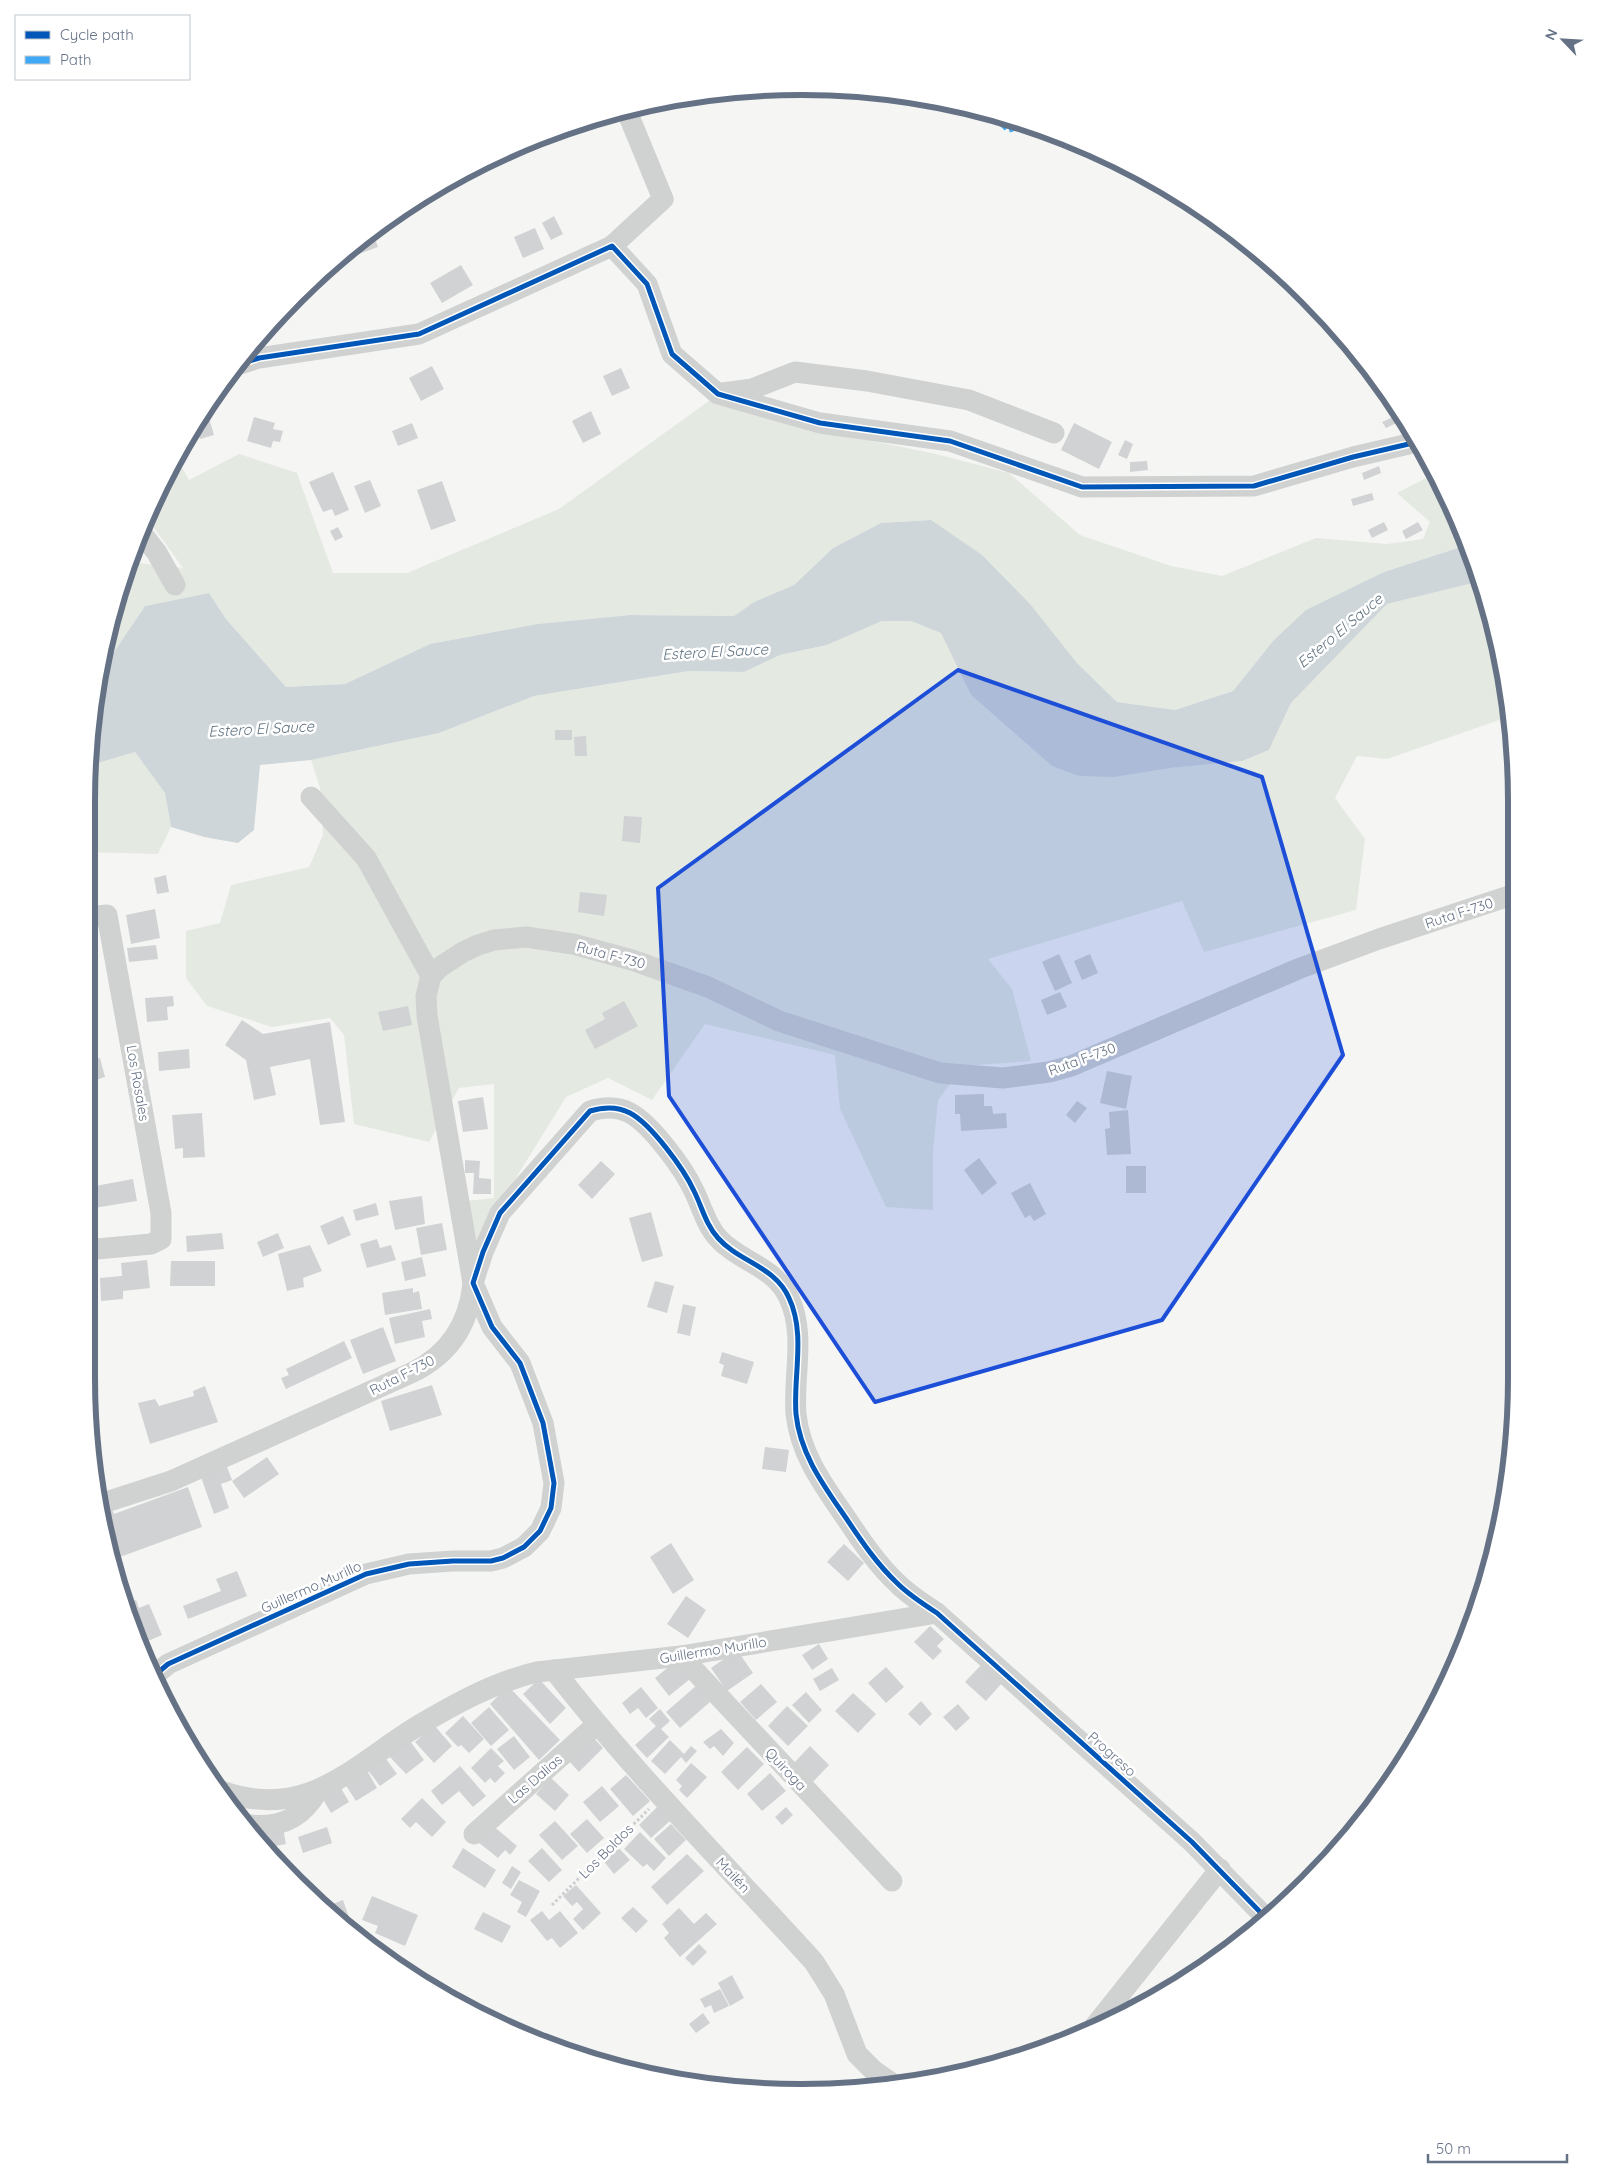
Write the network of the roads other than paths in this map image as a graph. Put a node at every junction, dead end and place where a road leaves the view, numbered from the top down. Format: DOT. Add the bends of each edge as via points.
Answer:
graph roads {
  1 [pos="629,117"];
  2 [pos="612,246"];
  3 [pos="249,361"];
  4 [pos="718,394"];
  5 [pos="1054,433"];
  6 [pos="1410,444"];
  7 [pos="146,539"];
  8 [pos="175,585"];
  9 [pos="311,797"];
  10 [pos="1508,896"];
  11 [pos="95,917"];
  12 [pos="431,976"];
  13 [pos="95,1249"];
  14 [pos="472,1283"];
  15 [pos="107,1502"];
  16 [pos="937,1613"];
  17 [pos="681,1656"];
  18 [pos="554,1670"];
  19 [pos="160,1671"];
  20 [pos="596,1725"];
  21 [pos="317,1792"];
  22 [pos="232,1795"];
  23 [pos="255,1825"];
  24 [pos="474,1834"];
  25 [pos="1220,1869"];
  26 [pos="892,1882"];
  27 [pos="1262,1913"];
  28 [pos="1103,2016"];
  29 [pos="886,2079"];
  1 -- 2 [label="street" via="663,199"];
  2 -- 3 [label="street" via="419,334"];
  2 -- 4 [label="street" via="647,284 672,354"];
  4 -- 5 [label="street" via="752,388 795,372 867,381 969,400"];
  4 -- 6 [label="street" via="820,423 950,441 1082,488 1254,486"];
  7 -- 8 [label="street"];
  9 -- 12 [label="street" via="366,858"];
  10 -- 12 [label="street, Ruta F-730" via="1298,969 1071,1066 1003,1078 961,1077 920,1068 779,1021 670,972 543,938 510,938 478,945 451,959"];
  11 -- 13 [label="street, Los Rosales" via="107,916 162,1213 161,1239 151,1244"];
  12 -- 14 [label="street, Ruta F-730" via="426,996 427,1016"];
  14 -- 15 [label="street, Ruta F-730" via="461,1330 445,1351 423,1368 171,1481"];
  14 -- 16 [label="street, Progreso" via="500,1213 590,1111 620,1109 639,1118 683,1171 716,1237 761,1267 784,1288 793,1307 798,1344 796,1416 806,1454 825,1488 882,1567 917,1600"];
  14 -- 19 [label="street, Guillermo Murillo" via="492,1327 520,1363 543,1423 554,1484 551,1508 540,1530 524,1548 503,1558 409,1564 359,1577 168,1664"];
  16 -- 17 [label="street, Guillermo Murillo"];
  16 -- 25 [label="street, Progreso"];
  17 -- 18 [label="street, Guillermo Murillo"];
  17 -- 26 [label="street, Quiroga"];
  18 -- 20 [label="street, Mailén"];
  18 -- 21 [label="street, Guillermo Murillo" via="520,1676 494,1686 418,1726"];
  20 -- 24 [label="street, Las Dalias"];
  20 -- 29 [label="street, Mailén" via="814,1962 834,1994 858,2054"];
  21 -- 22 [label="street, Guillermo Murillo" via="268,1801"];
  21 -- 23 [label="street" via="306,1809 288,1821 277,1825"];
  25 -- 27 [label="street, Progreso"];
  25 -- 28 [label="street"];
}
